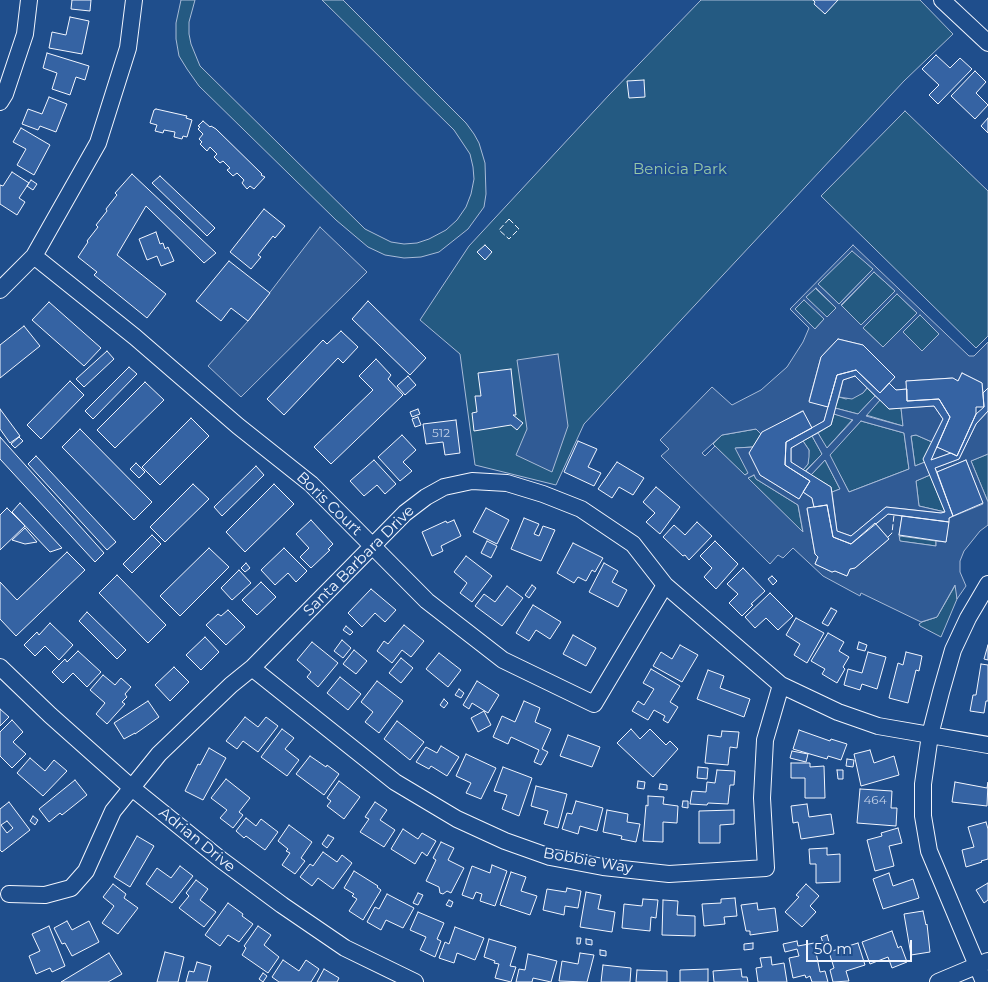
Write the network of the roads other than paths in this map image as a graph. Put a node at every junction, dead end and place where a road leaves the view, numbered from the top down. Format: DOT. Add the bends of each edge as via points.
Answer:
graph roads {
  1 [pos="29,0"];
  2 [pos="134,0"];
  3 [pos="942,0"];
  4 [pos="988,43"];
  5 [pos="0,102"];
  6 [pos="34,256"];
  7 [pos="0,290"];
  8 [pos="373,546"];
  9 [pos="988,584"];
  10 [pos="665,585"];
  11 [pos="0,667"];
  12 [pos="252,668"];
  13 [pos="781,685"];
  14 [pos="930,735"];
  15 [pos="988,746"];
  16 [pos="132,788"];
  17 [pos="9,894"];
  18 [pos="982,963"];
  19 [pos="415,982"];
  20 [pos="938,982"];
  21 [pos="984,982"];
  1 -- 5 [label="street" via="25,34"];
  2 -- 6 [label="street" via="128,48 98,143"];
  3 -- 4 [label="street"];
  6 -- 7 [label="street"];
  6 -- 8 [label="street, Boris Court" via="311,484"];
  8 -- 10 [label="street, Santa Barbara Drive" via="405,513 444,488 472,481 508,483 581,509 633,544"];
  8 -- 10 [label="street, Boris Court" via="427,601 503,660 594,704"];
  8 -- 12 [label="street, Santa Barbara Drive"];
  9 -- 14 [label="street" via="953,650"];
  10 -- 13 [label="street, Santa Barbara Drive"];
  11 -- 16 [label="street, Adrian Drive"];
  12 -- 13 [label="street, Bobbie Way" via="395,782 456,819 550,857 603,868 668,874 766,868 762,798 765,740"];
  12 -- 16 [label="street, Santa Barbara Drive" via="159,754"];
  13 -- 14 [label="street, Santa Barbara Drive" via="838,712 878,726"];
  14 -- 15 [label="street, Santa Barbara Drive"];
  14 -- 18 [label="street" via="923,784 923,816 929,851"];
  16 -- 17 [label="street, Santa Barbara Drive" via="113,811 86,871 71,888 46,895"];
  16 -- 19 [label="street, Adrian Drive" via="282,905 345,948"];
  18 -- 20 [label="street"];
  18 -- 21 [label="street"];
}
